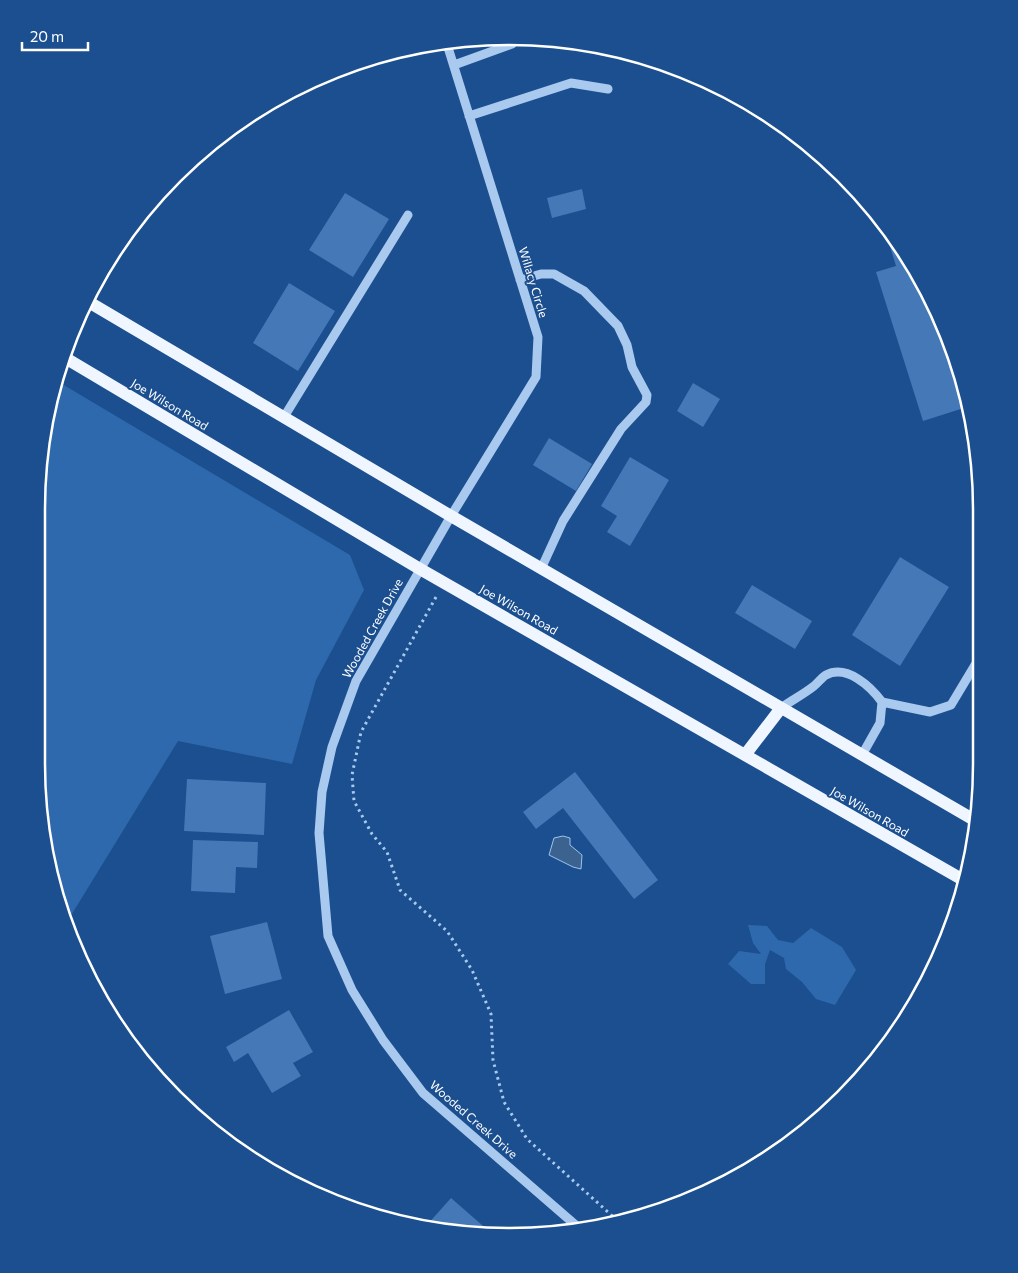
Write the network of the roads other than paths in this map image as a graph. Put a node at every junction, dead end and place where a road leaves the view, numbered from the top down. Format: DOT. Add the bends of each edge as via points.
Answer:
graph roads {
  1 [pos="509,45"];
  2 [pos="449,49"];
  3 [pos="454,65"];
  4 [pos="608,89"];
  5 [pos="469,116"];
  6 [pos="408,215"];
  7 [pos="520,280"];
  8 [pos="93,304"];
  9 [pos="70,361"];
  10 [pos="284,416"];
  11 [pos="451,516"];
  12 [pos="420,569"];
  13 [pos="541,569"];
  14 [pos="973,668"];
  15 [pos="882,702"];
  16 [pos="781,708"];
  17 [pos="745,755"];
  18 [pos="862,755"];
  19 [pos="970,818"];
  20 [pos="959,877"];
  21 [pos="574,1223"];
  1 -- 3 [label="street"];
  2 -- 3 [label="street, Willacy Circle"];
  3 -- 5 [label="street, Willacy Circle"];
  4 -- 5 [label="street" via="571,83"];
  5 -- 7 [label="street, Willacy Circle"];
  6 -- 10 [label="street"];
  7 -- 11 [label="street, Willacy Circle" via="538,337 536,377"];
  7 -- 13 [label="street" via="554,274 584,290 618,326 632,367 647,395 646,402 621,429 563,521"];
  8 -- 10 [label="main road"];
  9 -- 12 [label="main road, Joe Wilson Road"];
  10 -- 11 [label="main road"];
  11 -- 12 [label="street, Willacy Circle"];
  11 -- 13 [label="main road"];
  12 -- 17 [label="main road, Joe Wilson Road"];
  12 -- 21 [label="street, Wooded Creek Drive" via="356,682 332,747 322,792 319,833 328,936 352,990 383,1040 423,1093"];
  13 -- 16 [label="main road"];
  14 -- 15 [label="street" via="951,705 930,712"];
  15 -- 16 [label="street" via="861,680 843,673 826,675"];
  15 -- 18 [label="street" via="880,723"];
  16 -- 17 [label="main road"];
  16 -- 18 [label="main road"];
  17 -- 20 [label="main road, Joe Wilson Road"];
  18 -- 19 [label="main road"];
}
